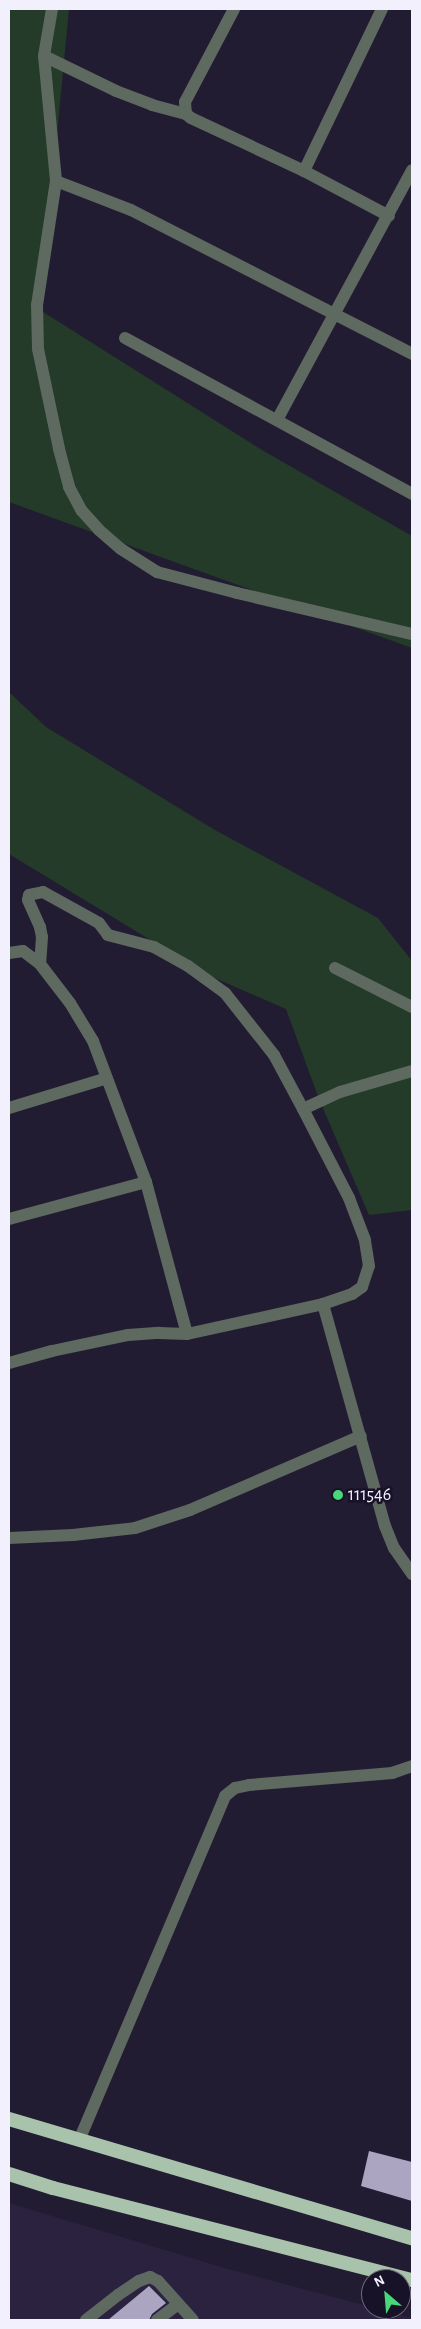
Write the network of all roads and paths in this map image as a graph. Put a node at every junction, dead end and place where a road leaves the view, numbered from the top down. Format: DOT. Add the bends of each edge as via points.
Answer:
graph roads {
  1 [pos="52,9"];
  2 [pos="234,9"];
  3 [pos="382,9"];
  4 [pos="44,56"];
  5 [pos="186,114"];
  6 [pos="412,170"];
  7 [pos="304,171"];
  8 [pos="56,182"];
  9 [pos="389,216"];
  10 [pos="335,313"];
  11 [pos="125,338"];
  12 [pos="412,354"];
  13 [pos="278,420"];
  14 [pos="412,494"];
  15 [pos="412,634"];
  16 [pos="9,953"];
  17 [pos="40,964"];
  18 [pos="335,968"];
  19 [pos="412,1007"];
  20 [pos="412,1071"];
  21 [pos="107,1078"];
  22 [pos="9,1108"];
  23 [pos="303,1109"];
  24 [pos="146,1182"];
  25 [pos="9,1218"];
  26 [pos="323,1304"];
  27 [pos="187,1334"];
  28 [pos="9,1363"];
  29 [pos="361,1436"];
  30 [pos="9,1538"];
  31 [pos="412,1574"];
  32 [pos="412,1766"];
  33 [pos="9,2118"];
  34 [pos="80,2138"];
  35 [pos="9,2174"];
  36 [pos="412,2238"];
  37 [pos="412,2280"];
  38 [pos="178,2304"];
  39 [pos="86,2320"];
  40 [pos="157,2320"];
  41 [pos="193,2320"];
  1 -- 4 [label="street"];
  2 -- 5 [label="street" via="186,102"];
  3 -- 7 [label="street"];
  4 -- 5 [label="street" via="116,91"];
  4 -- 8 [label="street"];
  5 -- 7 [label="street"];
  6 -- 9 [label="street"];
  7 -- 9 [label="street"];
  8 -- 10 [label="street" via="131,210"];
  8 -- 15 [label="street" via="37,305 38,349 59,449 70,487 82,511 121,549 157,572"];
  9 -- 10 [label="street"];
  10 -- 12 [label="street"];
  10 -- 13 [label="street"];
  11 -- 13 [label="street"];
  13 -- 14 [label="street"];
  16 -- 17 [label="street" via="23,951"];
  17 -- 21 [label="street" via="70,1003 93,1041"];
  17 -- 23 [label="street" via="42,937 28,900 29,895 43,892 99,923 108,934 154,947 188,966 224,993 274,1055"];
  18 -- 19 [label="street"];
  20 -- 23 [label="street" via="340,1092"];
  21 -- 22 [label="street"];
  21 -- 24 [label="street"];
  23 -- 26 [label="street" via="349,1198 365,1240 369,1266 362,1287"];
  24 -- 25 [label="street"];
  24 -- 27 [label="street"];
  26 -- 27 [label="street"];
  26 -- 29 [label="street"];
  27 -- 28 [label="street" via="128,1335"];
  29 -- 30 [label="street" via="190,1510 135,1528"];
  29 -- 31 [label="street" via="385,1526 394,1548"];
  32 -- 34 [label="street" via="392,1772 249,1784 235,1788 225,1796"];
  33 -- 34 [label="highway"];
  34 -- 36 [label="highway"];
  35 -- 37 [label="highway"];
  38 -- 39 [label="street" via="158,2281 150,2277 118,2294"];
  38 -- 40 [label="street"];
  38 -- 41 [label="street"];
}
